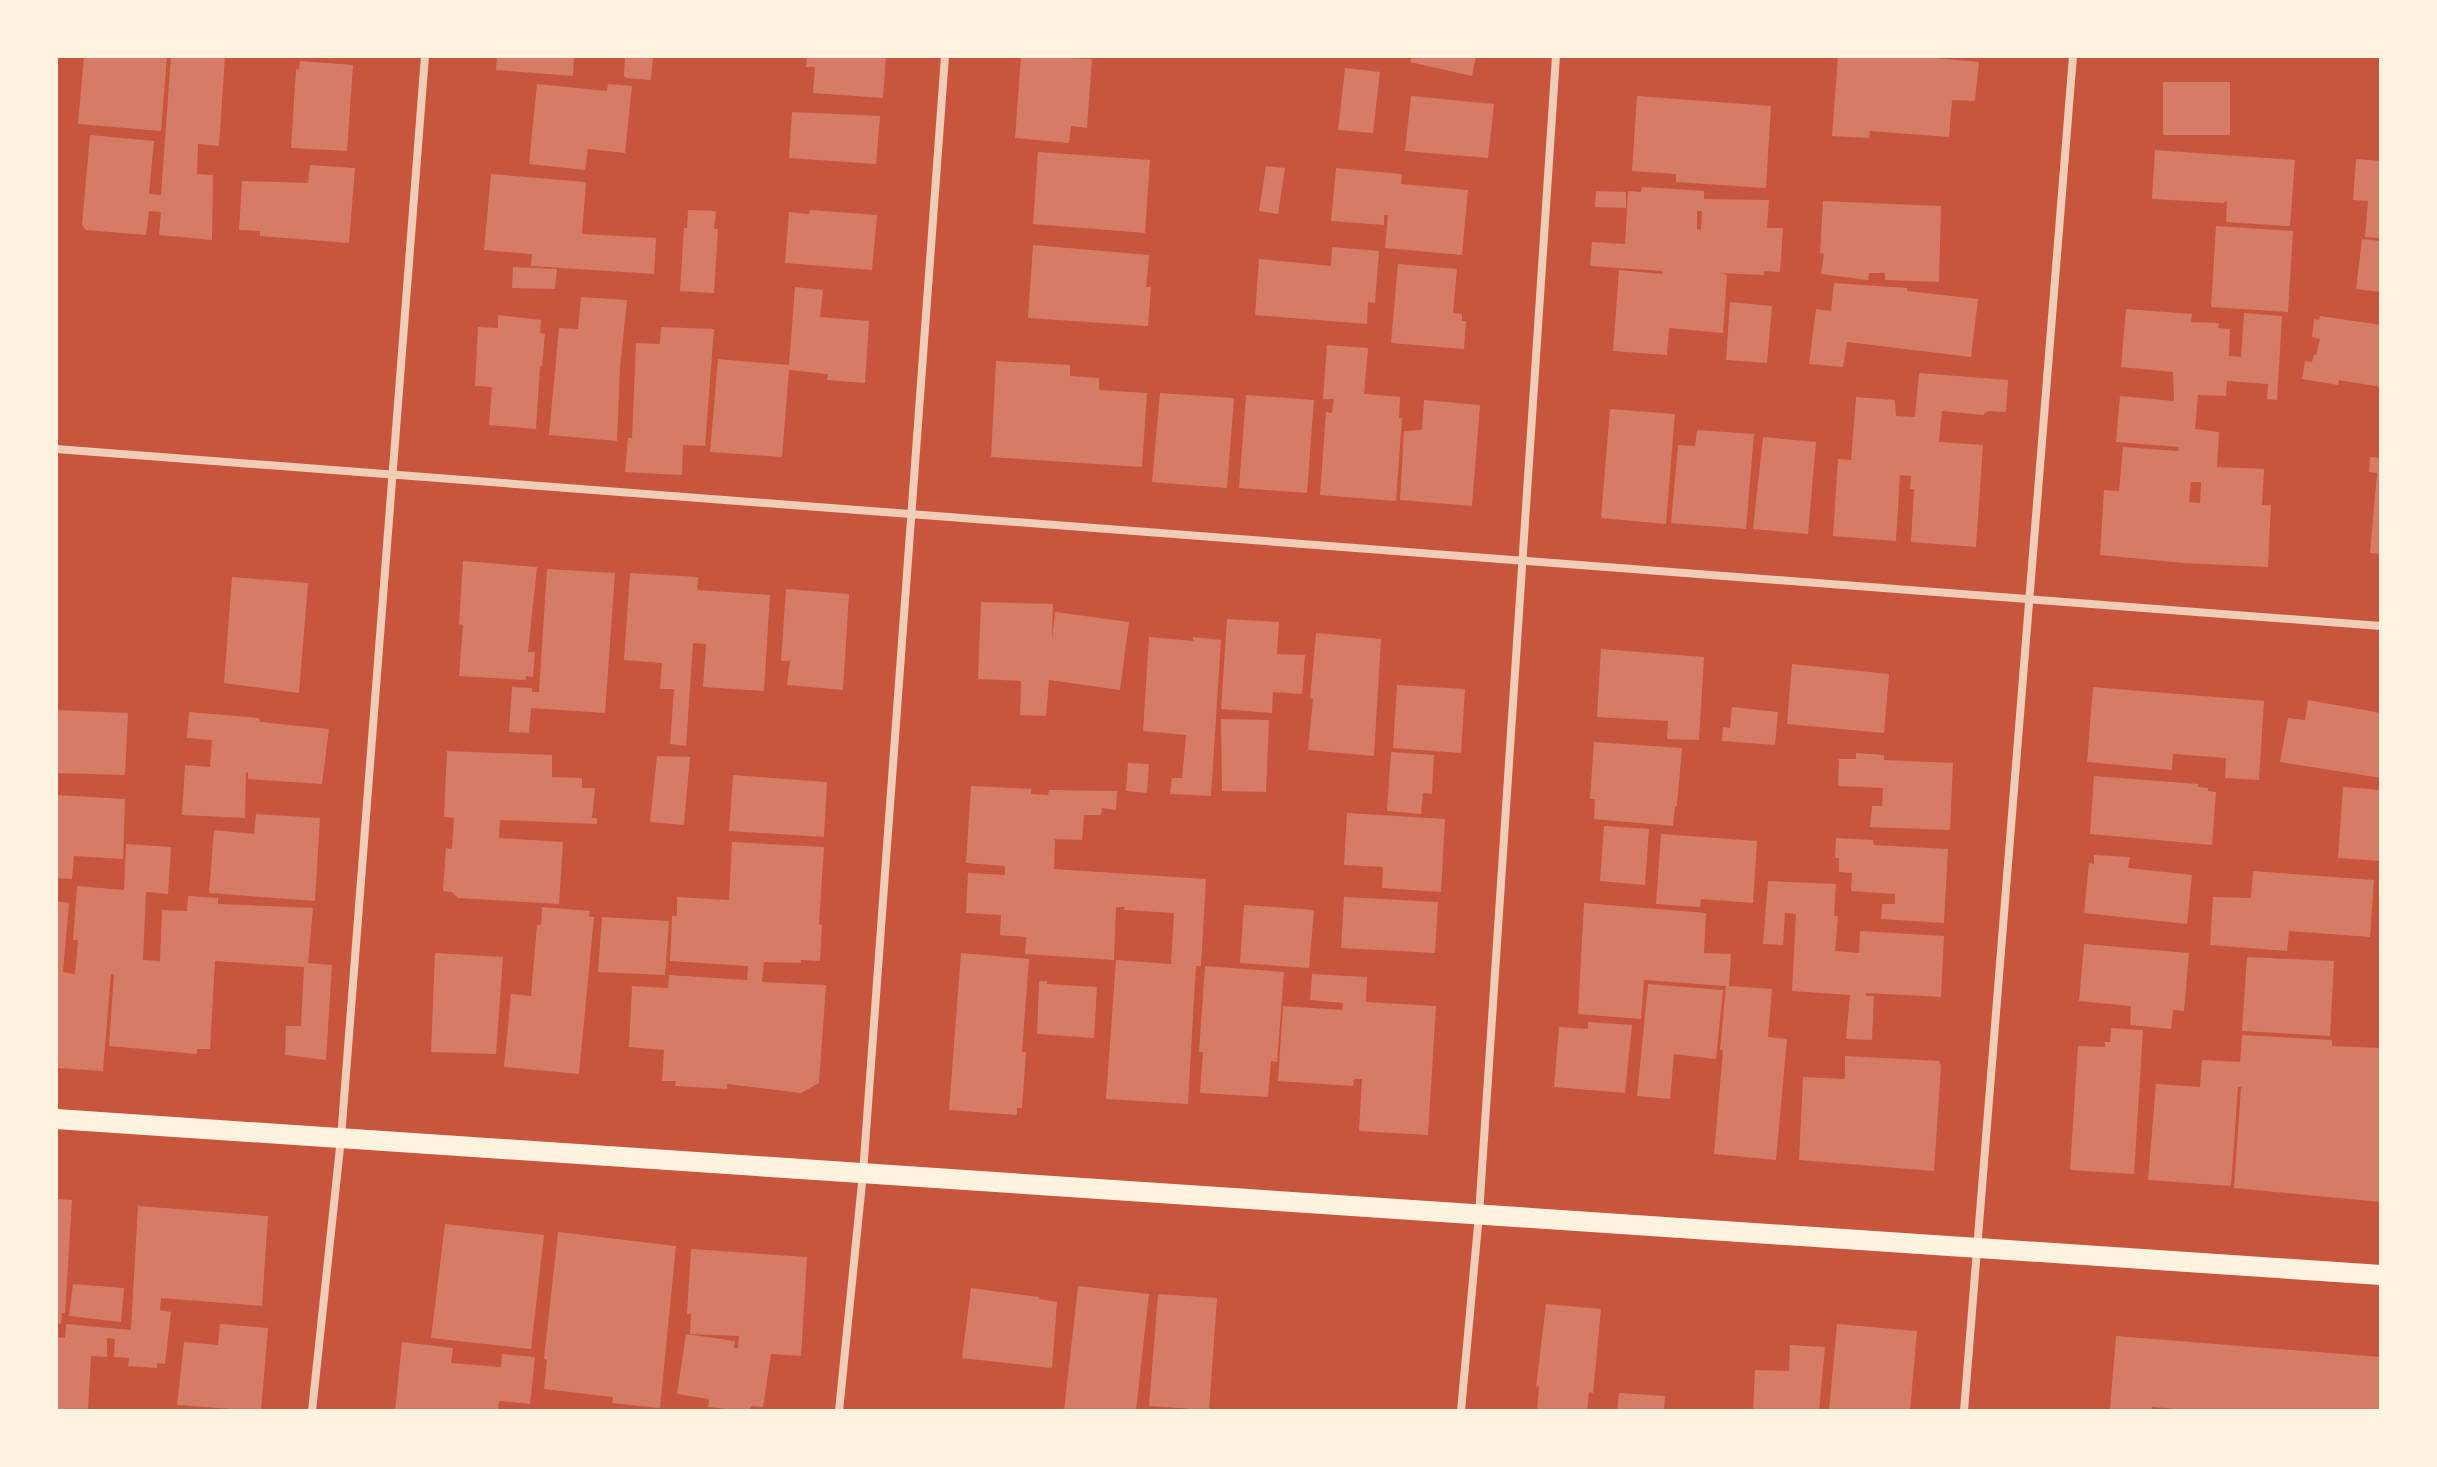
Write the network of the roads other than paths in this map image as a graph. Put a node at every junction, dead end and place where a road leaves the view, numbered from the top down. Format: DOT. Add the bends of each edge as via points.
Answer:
graph roads {
  1 [pos="425,56"];
  2 [pos="945,56"];
  3 [pos="1556,56"];
  4 [pos="2073,56"];
  5 [pos="56,449"];
  6 [pos="392,475"];
  7 [pos="911,514"];
  8 [pos="1522,561"];
  9 [pos="2030,600"];
  10 [pos="2381,626"];
  11 [pos="56,1119"];
  12 [pos="341,1138"];
  13 [pos="863,1173"];
  14 [pos="1479,1214"];
  15 [pos="1979,1247"];
  16 [pos="2381,1275"];
  17 [pos="312,1411"];
  18 [pos="839,1411"];
  19 [pos="1461,1411"];
  20 [pos="1964,1411"];
  1 -- 6 [label="street"];
  2 -- 7 [label="street"];
  3 -- 8 [label="street"];
  4 -- 9 [label="street"];
  5 -- 6 [label="street"];
  6 -- 7 [label="street"];
  6 -- 12 [label="street"];
  7 -- 8 [label="street"];
  7 -- 13 [label="street"];
  8 -- 9 [label="street"];
  8 -- 14 [label="street"];
  9 -- 10 [label="street"];
  9 -- 15 [label="street"];
  11 -- 12 [label="main road"];
  12 -- 13 [label="main road"];
  12 -- 17 [label="street"];
  13 -- 14 [label="main road"];
  13 -- 18 [label="street"];
  14 -- 15 [label="main road"];
  14 -- 19 [label="street"];
  15 -- 16 [label="main road"];
  15 -- 20 [label="street"];
}
